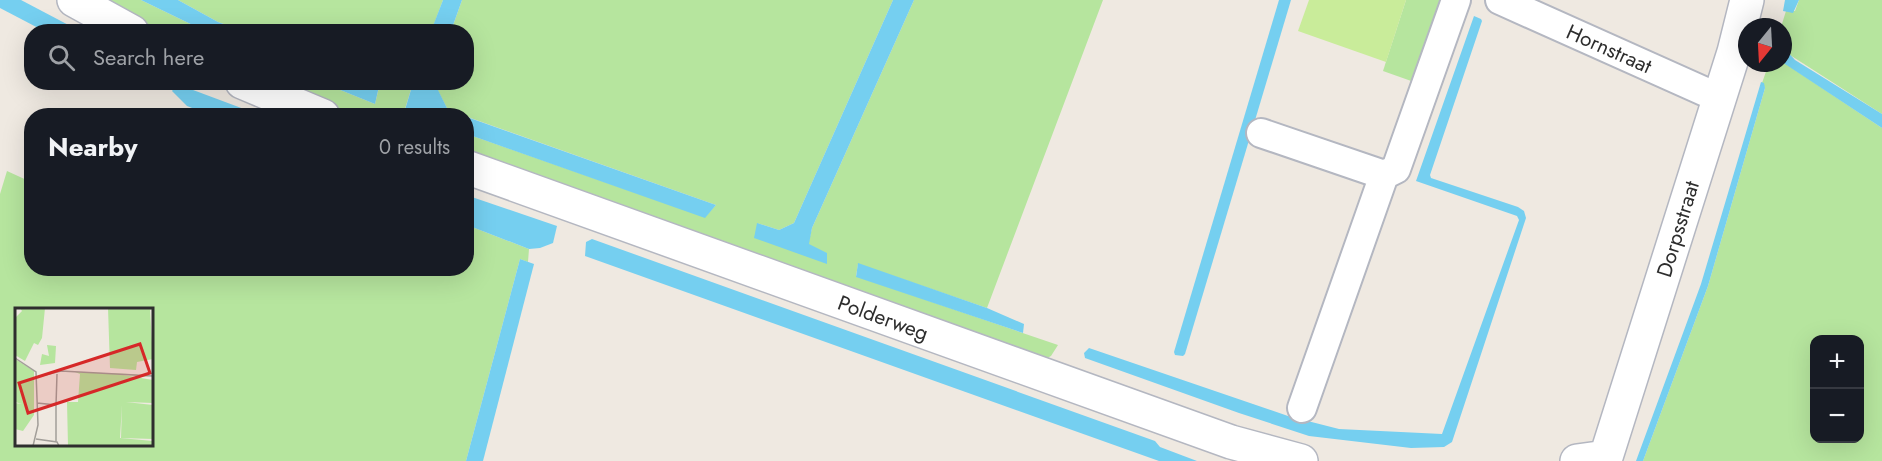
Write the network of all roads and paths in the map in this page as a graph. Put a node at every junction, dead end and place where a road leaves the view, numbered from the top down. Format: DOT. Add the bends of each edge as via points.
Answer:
graph roads {
  1 [pos="74,0"];
  2 [pos="1456,0"];
  3 [pos="1500,0"];
  4 [pos="1747,0"];
  5 [pos="118,24"];
  6 [pos="261,90"];
  7 [pos="1719,98"];
  8 [pos="304,108"];
  9 [pos="1261,133"];
  10 [pos="474,170"];
  11 [pos="1384,175"];
  12 [pos="1302,408"];
  13 [pos="1596,460"];
  14 [pos="1301,461"];
  1 -- 5 [label="street"];
  2 -- 11 [label="street" via="1396,170"];
  3 -- 7 [label="street, Hornstraat"];
  4 -- 7 [label="street, Dorpsstraat"];
  6 -- 8 [label="street"];
  7 -- 13 [label="street, Dorpsstraat"];
  9 -- 11 [label="street"];
  10 -- 14 [label="street, Polderweg" via="1231,442"];
  11 -- 12 [label="street"];
}
